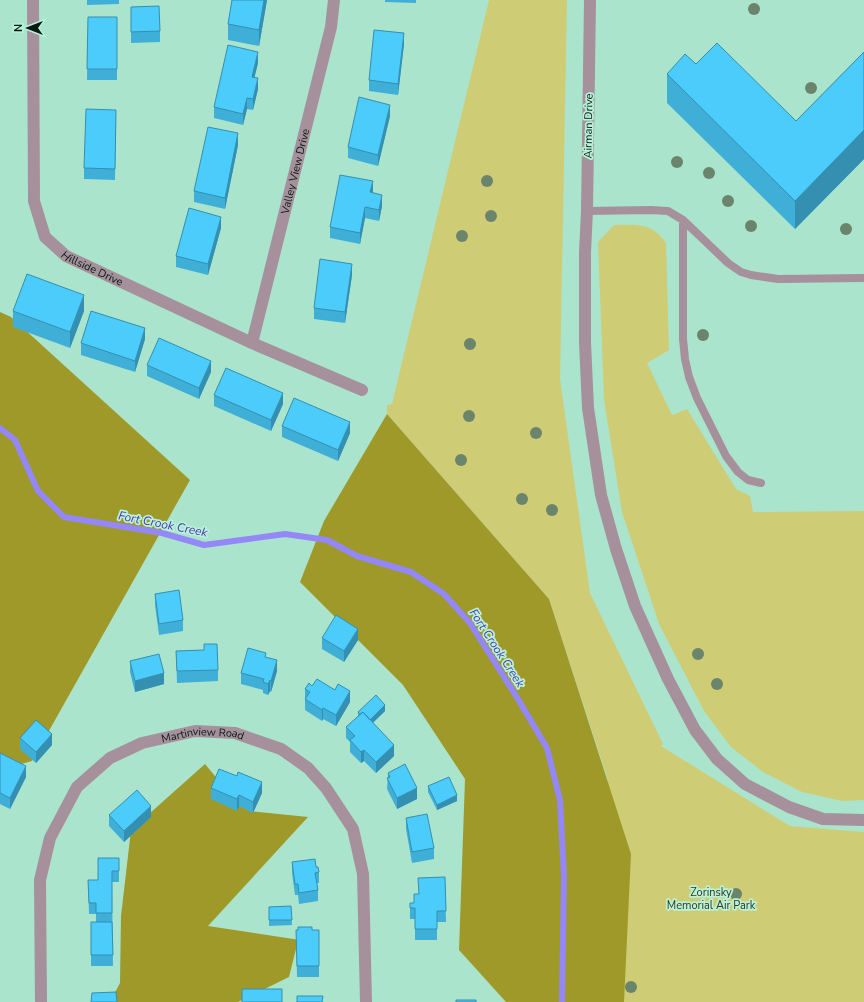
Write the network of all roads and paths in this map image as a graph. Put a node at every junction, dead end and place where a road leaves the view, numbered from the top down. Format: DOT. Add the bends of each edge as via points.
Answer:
graph roads {
  1 [pos="33,0"];
  2 [pos="334,0"];
  3 [pos="590,0"];
  4 [pos="587,211"];
  5 [pos="683,220"];
  6 [pos="864,278"];
  7 [pos="252,343"];
  8 [pos="362,390"];
  9 [pos="761,483"];
  10 [pos="864,820"];
  11 [pos="41,1002"];
  12 [pos="366,1002"];
  1 -- 7 [label="street, Hillside Drive" via="34,201 45,237 66,256"];
  2 -- 7 [label="street, Valley View Drive" via="331,27"];
  3 -- 4 [label="street, Airman Drive"];
  4 -- 5 [label="lane" via="668,211"];
  4 -- 10 [label="street, Airman Drive" via="584,342 588,408 601,495 635,606 668,679 695,730 717,759 744,784 789,807 823,819"];
  5 -- 6 [label="lane" via="741,272 778,279"];
  5 -- 9 [label="lane" via="683,339 689,377 726,456 748,480"];
  7 -- 8 [label="street, Hillside Drive"];
  11 -- 12 [label="street, Martinview Road" via="40,880 50,838 77,787 110,758 142,743 196,731 235,733 281,749 308,768 326,788 353,829 363,874"];
}
